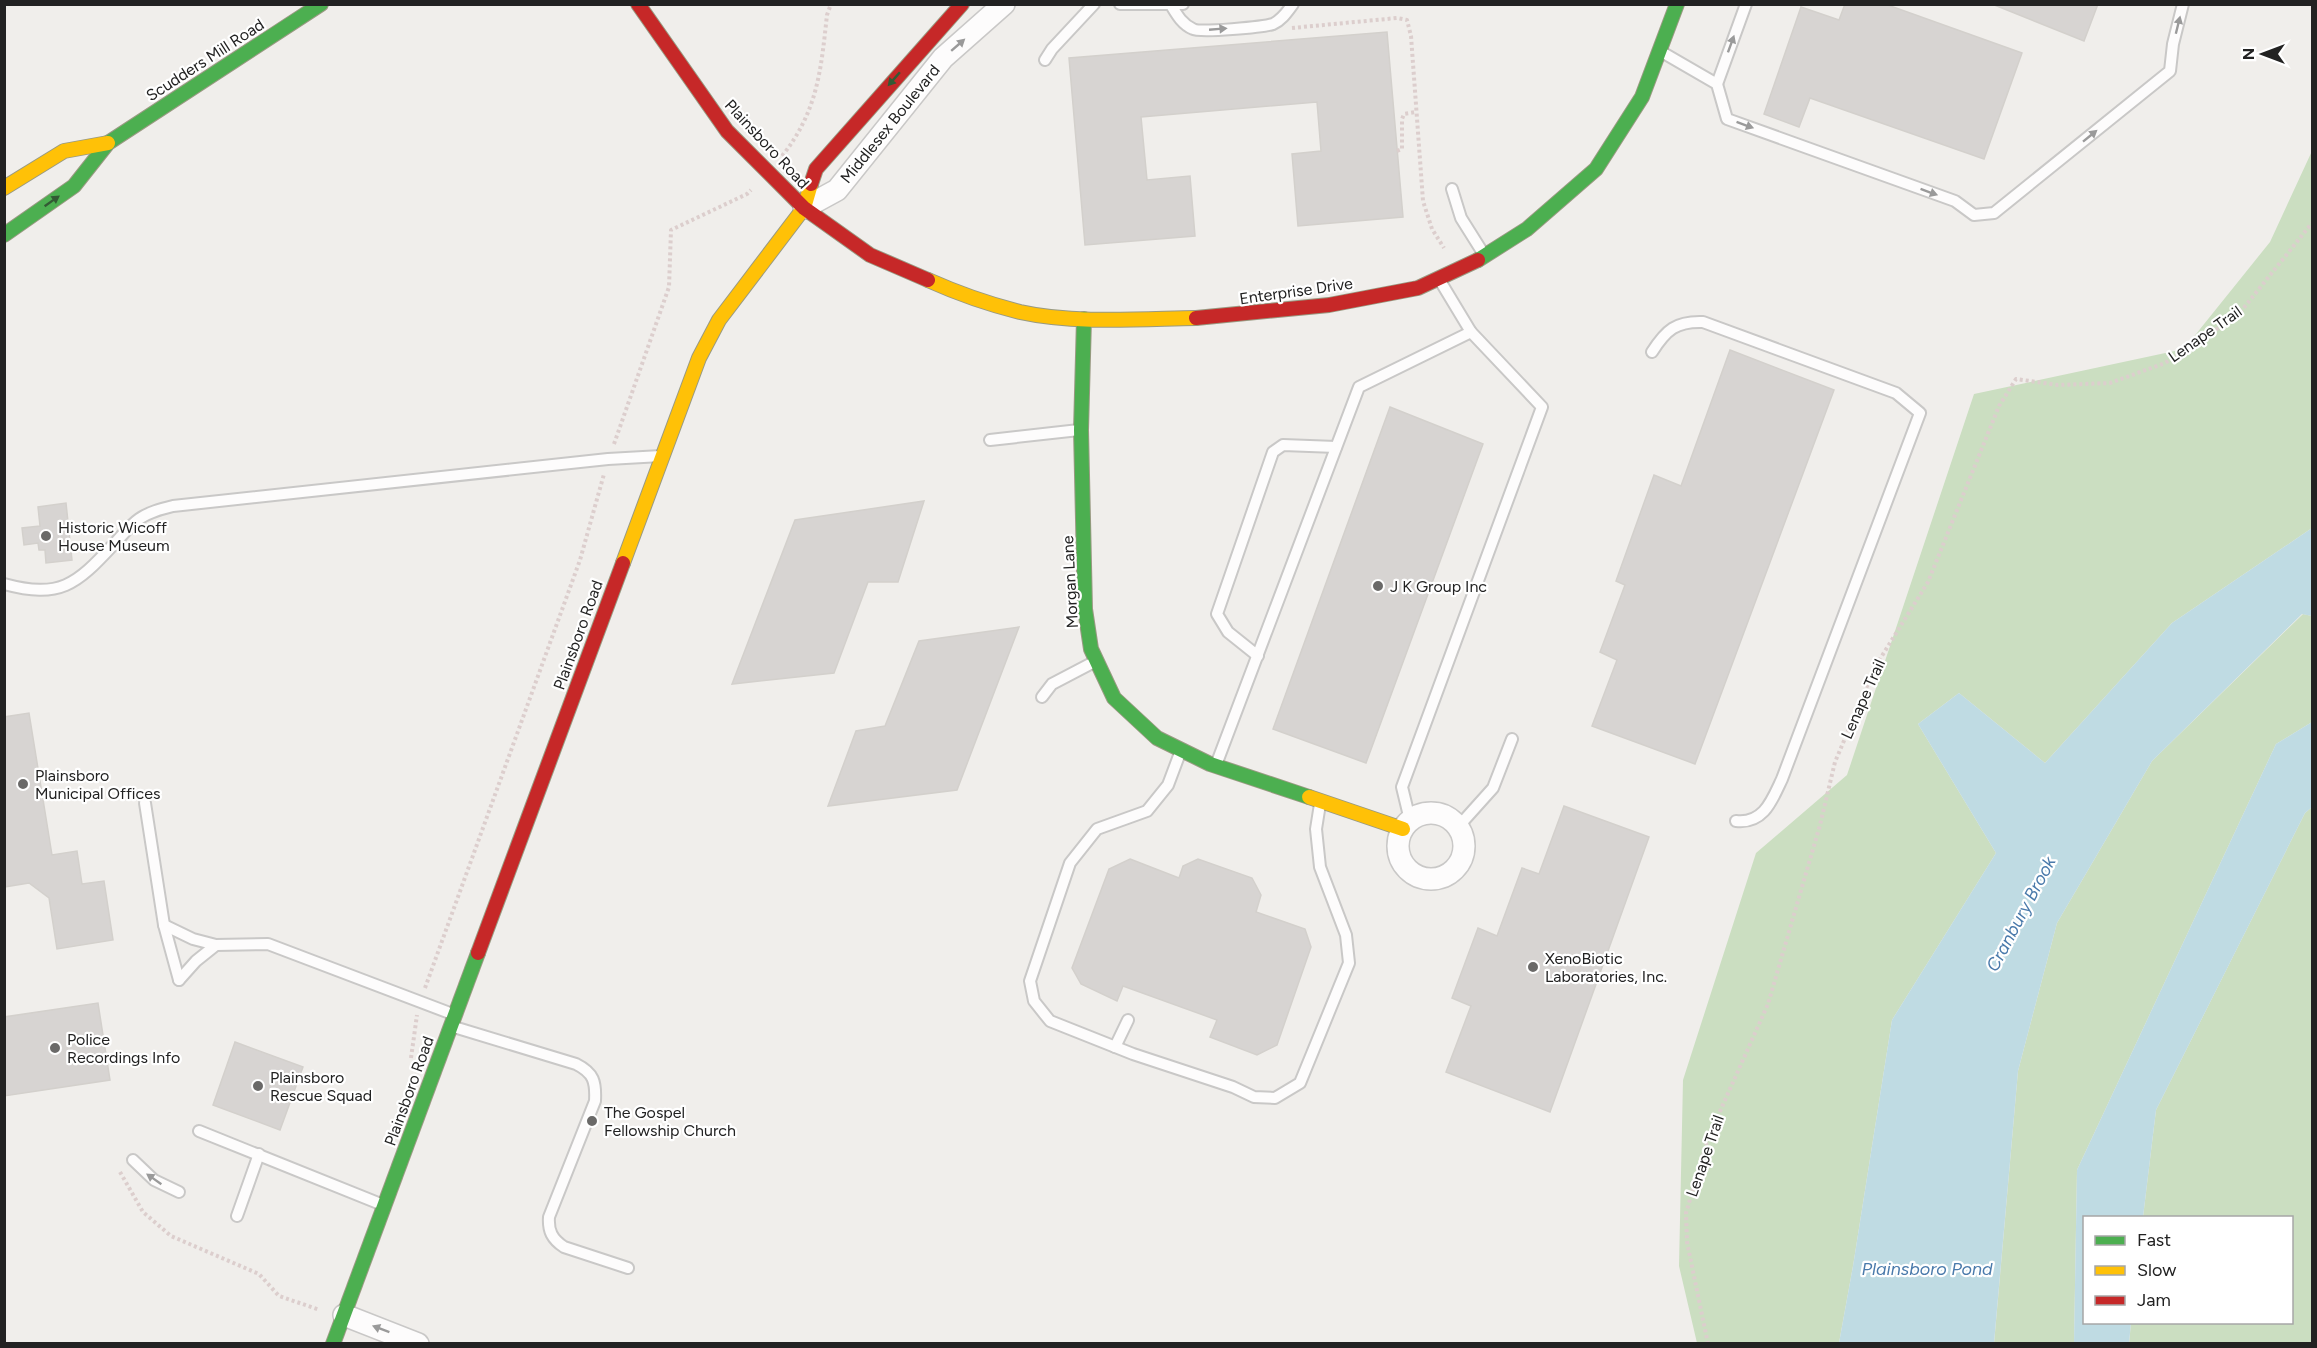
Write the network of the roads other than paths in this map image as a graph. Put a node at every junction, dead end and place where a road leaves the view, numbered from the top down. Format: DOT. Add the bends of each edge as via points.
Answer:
graph roads {
  1 [pos="321,4"];
  2 [pos="638,4"];
  3 [pos="962,4"];
  4 [pos="1004,4"];
  5 [pos="1094,4"];
  6 [pos="1120,4"];
  7 [pos="1183,4"];
  8 [pos="1293,4"];
  9 [pos="1677,4"];
  10 [pos="1746,4"];
  11 [pos="2184,4"];
  12 [pos="1171,5"];
  13 [pos="1660,51"];
  14 [pos="1045,60"];
  15 [pos="1717,84"];
  16 [pos="108,143"];
  17 [pos="4,188"];
  18 [pos="1452,189"];
  19 [pos="804,208"];
  20 [pos="4,235"];
  21 [pos="1485,256"];
  22 [pos="1439,278"];
  23 [pos="1084,319"];
  24 [pos="1471,333"];
  25 [pos="1652,352"];
  26 [pos="1081,430"];
  27 [pos="990,440"];
  28 [pos="1336,447"];
  29 [pos="661,456"];
  30 [pos="4,584"];
  31 [pos="1258,656"];
  32 [pos="1097,660"];
  33 [pos="1042,697"];
  34 [pos="1512,739"];
  35 [pos="1181,749"];
  36 [pos="1216,766"];
  37 [pos="1321,801"];
  38 [pos="145,803"];
  39 [pos="1736,821"];
  40 [pos="1406,825"];
  41 [pos="1458,827"];
  42 [pos="164,925"];
  43 [pos="216,945"];
  44 [pos="1128,1020"];
  45 [pos="453,1021"];
  46 [pos="1115,1047"];
  47 [pos="200,1131"];
  48 [pos="259,1155"];
  49 [pos="133,1160"];
  50 [pos="179,1192"];
  51 [pos="384,1205"];
  52 [pos="237,1216"];
  53 [pos="628,1268"];
  54 [pos="334,1313"];
  55 [pos="333,1344"];
  56 [pos="418,1344"];
  1 -- 16 [label="street, Scudders Mill Road"];
  2 -- 19 [label="street, Plainsboro Road" via="727,131"];
  3 -- 19 [label="street, Middlesex Boulevard, one-way" via="816,169"];
  19 -- 4 [label="street, Middlesex Boulevard, one-way" via="837,190 944,58"];
  5 -- 14 [label="lane"];
  6 -- 12 [label="lane"];
  7 -- 12 [label="lane"];
  12 -- 8 [label="lane, one-way" via="1180,20 1195,30 1212,30 1272,24 1284,17"];
  9 -- 13 [label="street, Enterprise Drive"];
  15 -- 10 [label="lane, one-way"];
  15 -- 11 [label="lane, one-way" via="1727,119 1955,201 1974,215 1994,213 2170,70"];
  13 -- 15 [label="lane"];
  13 -- 21 [label="street, Enterprise Drive" via="1642,97 1596,169 1527,229"];
  16 -- 17 [label="street, Scudders Mill Road" via="64,151"];
  20 -- 16 [label="street, Scudders Mill Road, one-way" via="74,186"];
  18 -- 21 [label="lane" via="1461,218"];
  19 -- 23 [label="street, Enterprise Drive" via="870,255 955,292 1021,312"];
  19 -- 29 [label="street, Plainsboro Road" via="719,320 699,358"];
  21 -- 22 [label="street, Enterprise Drive"];
  22 -- 23 [label="street, Enterprise Drive" via="1418,288 1329,305 1210,318"];
  22 -- 24 [label="lane"];
  23 -- 26 [label="street, Morgan Lane"];
  24 -- 28 [label="lane" via="1359,387"];
  24 -- 40 [label="lane" via="1542,406 1402,787"];
  25 -- 39 [label="lane" via="1662,336 1674,327 1688,321 1703,322 1896,393 1920,413 1782,779 1769,806 1757,818"];
  26 -- 27 [label="lane"];
  26 -- 32 [label="street, Morgan Lane" via="1084,609 1091,649"];
  28 -- 31 [label="lane"];
  28 -- 31 [label="lane" via="1283,445 1273,452 1217,614 1228,632"];
  29 -- 30 [label="lane" via="173,506 137,520 73,583 43,591"];
  29 -- 45 [label="street, Plainsboro Road"];
  31 -- 36 [label="lane"];
  32 -- 33 [label="lane" via="1053,684"];
  32 -- 35 [label="street, Morgan Lane" via="1114,698 1157,738"];
  34 -- 41 [label="lane" via="1493,788"];
  35 -- 36 [label="street, Morgan Lane"];
  35 -- 46 [label="lane" via="1168,785 1147,811 1097,829 1070,863 1030,981 1034,1001 1050,1021"];
  36 -- 37 [label="street, Morgan Lane"];
  37 -- 40 [label="street, Morgan Lane"];
  37 -- 46 [label="lane" via="1316,829 1320,867 1346,935 1348,963 1300,1083 1275,1098 1254,1097"];
  38 -- 42 [label="lane"];
  40 -- 41 [label="street" via="1425,813 1437,813"];
  40 -- 41 [label="street" via="1398,841 1402,861 1415,875 1426,878 1438,878 1456,867 1462,856 1463,838"];
  42 -- 43 [label="lane"];
  42 -- 43 [label="lane" via="179,980"];
  43 -- 45 [label="lane" via="268,944 420,1002"];
  44 -- 46 [label="lane"];
  45 -- 51 [label="street, Plainsboro Road"];
  45 -- 53 [label="lane" via="576,1064 592,1075 595,1101 549,1217 549,1227 556,1241 564,1246"];
  47 -- 48 [label="lane"];
  48 -- 51 [label="lane"];
  48 -- 52 [label="lane"];
  50 -- 49 [label="lane, one-way" via="154,1180"];
  51 -- 54 [label="street, Plainsboro Road"];
  54 -- 55 [label="street, Plainsboro Road"];
  56 -- 54 [label="street, one-way"];
}
